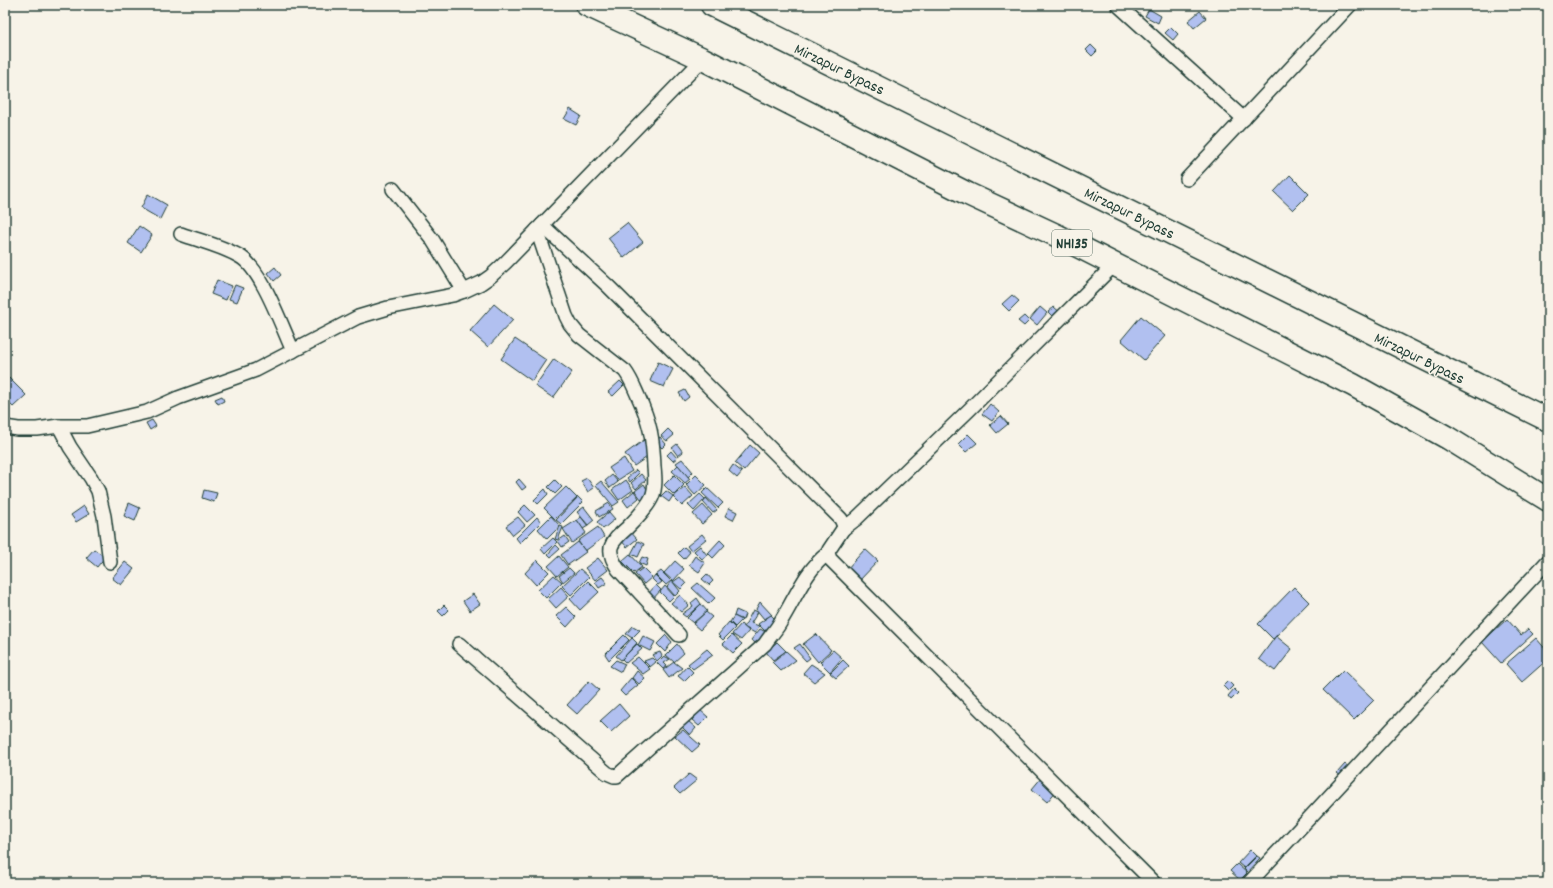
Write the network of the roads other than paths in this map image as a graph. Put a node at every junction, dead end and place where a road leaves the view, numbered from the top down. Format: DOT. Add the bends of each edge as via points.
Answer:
graph roads {
  1 [pos="587,5"];
  2 [pos="712,5"];
  3 [pos="1118,5"];
  4 [pos="1350,5"];
  5 [pos="703,59"];
  6 [pos="1244,118"];
  7 [pos="1187,180"];
  8 [pos="393,189"];
  9 [pos="539,227"];
  10 [pos="181,234"];
  11 [pos="1110,269"];
  12 [pos="464,291"];
  13 [pos="293,351"];
  14 [pos="1548,420"];
  15 [pos="60,426"];
  16 [pos="5,427"];
  17 [pos="1548,500"];
  18 [pos="843,529"];
  19 [pos="828,553"];
  20 [pos="1548,561"];
  21 [pos="110,562"];
  22 [pos="679,635"];
  23 [pos="459,644"];
  24 [pos="1154,883"];
  25 [pos="1249,883"];
  1 -- 5 [label="highway, NH135"];
  2 -- 14 [label="highway, Mirzapur Bypass"];
  3 -- 6 [label="street"];
  4 -- 6 [label="street"];
  5 -- 9 [label="street"];
  5 -- 17 [label="highway, NH135" via="1353,385 1448,438"];
  6 -- 7 [label="street"];
  8 -- 12 [label="street" via="432,239"];
  9 -- 12 [label="street" via="491,276"];
  9 -- 18 [label="street" via="614,292 843,522"];
  9 -- 22 [label="street" via="570,324 579,335 625,371 646,412 654,443 653,493 646,506 612,541 612,559 618,569"];
  10 -- 13 [label="street" via="239,256 249,263 260,278"];
  11 -- 18 [label="street"];
  12 -- 13 [label="street" via="358,317"];
  13 -- 15 [label="street" via="256,370 147,412 87,426"];
  15 -- 16 [label="street" via="37,429"];
  15 -- 21 [label="street" via="98,491"];
  18 -- 19 [label="street"];
  19 -- 23 [label="street" via="809,573 765,644 617,776 607,773"];
  19 -- 24 [label="street" via="830,559"];
  20 -- 25 [label="street"];
}
